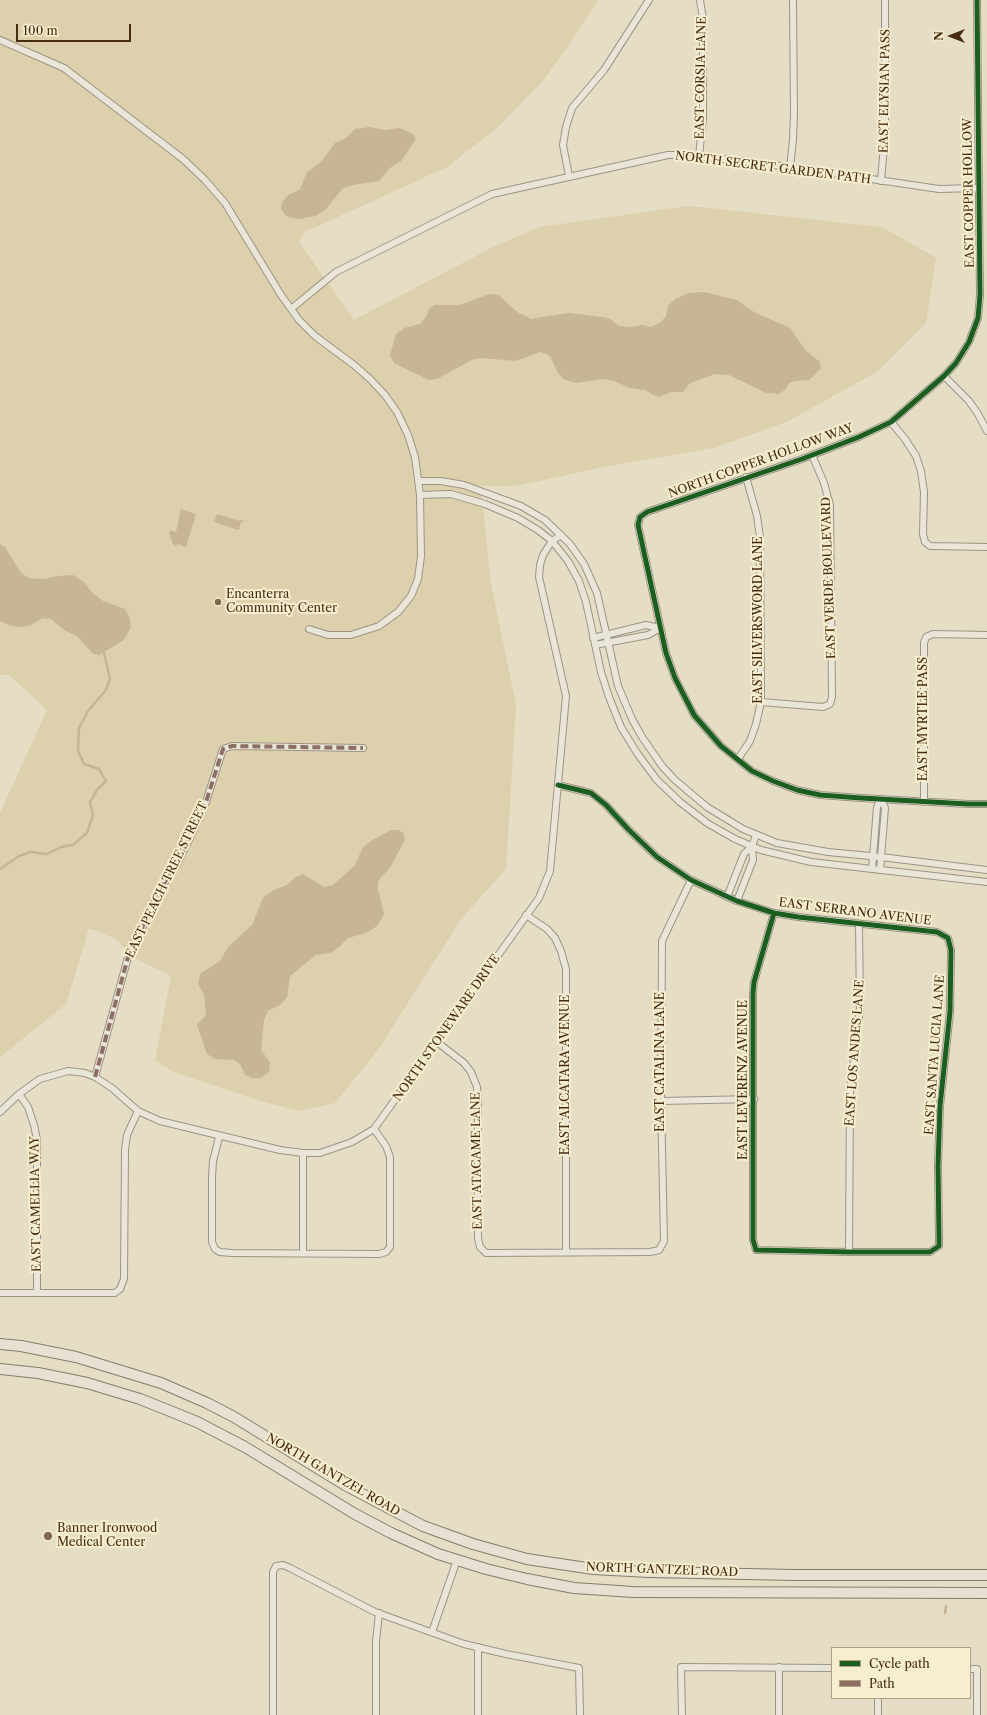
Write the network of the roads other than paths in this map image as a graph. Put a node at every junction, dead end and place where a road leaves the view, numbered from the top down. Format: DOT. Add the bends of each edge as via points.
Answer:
graph roads {
  1 [pos="649,0"];
  2 [pos="700,0"];
  3 [pos="793,0"];
  4 [pos="885,0"];
  5 [pos="977,0"];
  6 [pos="0,40"];
  7 [pos="699,156"];
  8 [pos="790,167"];
  9 [pos="569,176"];
  10 [pos="881,181"];
  11 [pos="978,188"];
  12 [pos="291,309"];
  13 [pos="944,376"];
  14 [pos="891,422"];
  15 [pos="987,431"];
  16 [pos="812,455"];
  17 [pos="746,477"];
  18 [pos="419,481"];
  19 [pos="420,494"];
  20 [pos="561,535"];
  21 [pos="552,541"];
  22 [pos="987,547"];
  23 [pos="660,628"];
  24 [pos="308,629"];
  25 [pos="606,634"];
  26 [pos="987,635"];
  27 [pos="593,638"];
  28 [pos="608,642"];
  29 [pos="595,645"];
  30 [pos="761,702"];
  31 [pos="363,748"];
  32 [pos="738,759"];
  33 [pos="558,785"];
  34 [pos="881,799"];
  35 [pos="924,802"];
  36 [pos="987,804"];
  37 [pos="756,835"];
  38 [pos="752,846"];
  39 [pos="873,856"];
  40 [pos="882,857"];
  41 [pos="872,869"];
  42 [pos="880,870"];
  43 [pos="987,870"];
  44 [pos="691,880"];
  45 [pos="987,882"];
  46 [pos="727,897"];
  47 [pos="737,901"];
  48 [pos="774,913"];
  49 [pos="526,915"];
  50 [pos="859,925"];
  51 [pos="948,938"];
  52 [pos="437,1042"];
  53 [pos="95,1077"];
  54 [pos="19,1094"];
  55 [pos="754,1100"];
  56 [pos="661,1101"];
  57 [pos="138,1111"];
  58 [pos="0,1112"];
  59 [pos="374,1129"];
  60 [pos="219,1136"];
  61 [pos="303,1153"];
  62 [pos="566,1252"];
  63 [pos="849,1252"];
  64 [pos="303,1253"];
  65 [pos="0,1293"];
  66 [pos="37,1293"];
  67 [pos="0,1344"];
  68 [pos="0,1369"];
  69 [pos="457,1560"];
  70 [pos="987,1576"];
  71 [pos="987,1593"];
  72 [pos="379,1613"];
  73 [pos="432,1632"];
  74 [pos="478,1647"];
  75 [pos="779,1667"];
  76 [pos="831,1668"];
  77 [pos="971,1669"];
  78 [pos="878,1699"];
  79 [pos="273,1715"];
  80 [pos="376,1715"];
  81 [pos="478,1715"];
  82 [pos="580,1715"];
  83 [pos="682,1715"];
  84 [pos="779,1715"];
  85 [pos="878,1715"];
  86 [pos="977,1715"];
  1 -- 9 [label="street" via="604,70 572,108 563,145"];
  2 -- 7 [label="street, EAST CORSIA LANE" via="703,19 703,118"];
  3 -- 8 [label="street" via="793,127"];
  4 -- 10 [label="street, EAST ELYSIAN PASS" via="885,133"];
  5 -- 11 [label="street, EAST COPPER HOLLOW"];
  6 -- 12 [label="street" via="64,68 183,159 225,203"];
  7 -- 8 [label="street, NORTH SECRET GARDEN PATH"];
  7 -- 9 [label="street, NORTH SECRET GARDEN PATH" via="668,155"];
  8 -- 10 [label="street, NORTH SECRET GARDEN PATH"];
  9 -- 12 [label="street, NORTH SECRET GARDEN PATH" via="492,194 336,272"];
  10 -- 11 [label="street, NORTH SECRET GARDEN PATH" via="939,189"];
  11 -- 13 [label="street, EAST COPPER HOLLOW" via="978,318 969,342"];
  12 -- 18 [label="street" via="314,336 354,365 385,395 408,435"];
  13 -- 14 [label="street, NORTH COPPER HOLLOW WAY"];
  13 -- 15 [label="street" via="969,401"];
  14 -- 16 [label="street, NORTH COPPER HOLLOW WAY"];
  14 -- 22 [label="street" via="916,456 921,471 925,542 930,546"];
  16 -- 17 [label="street, NORTH COPPER HOLLOW WAY"];
  16 -- 30 [label="street, EAST VERDE BOULEVARD" via="830,505 832,697 830,704 823,707"];
  17 -- 23 [label="street, NORTH COPPER HOLLOW WAY" via="647,512 640,517 638,524"];
  17 -- 30 [label="street, EAST SILVERSWORD LANE" via="760,537"];
  18 -- 19 [label="street"];
  18 -- 20 [label="street" via="464,485 508,501 540,517"];
  19 -- 21 [label="street" via="451,494 485,504 518,518"];
  19 -- 24 [label="street" via="421,556 418,579 411,596 398,612 378,626 351,635 328,634"];
  20 -- 21 [label="street, NORTH STONEWARE DRIVE"];
  20 -- 25 [label="street" via="570,544 592,579"];
  21 -- 27 [label="street" via="568,561 579,581"];
  21 -- 33 [label="street, NORTH STONEWARE DRIVE" via="543,555 540,577 566,696"];
  23 -- 25 [label="street" via="646,625"];
  23 -- 28 [label="street" via="648,634"];
  23 -- 32 [label="street" via="675,678 694,715 721,746"];
  25 -- 27 [label="street"];
  25 -- 28 [label="street"];
  26 -- 35 [label="street, EAST MYRTLE PASS" via="933,634 926,637"];
  27 -- 29 [label="street"];
  28 -- 29 [label="street"];
  28 -- 37 [label="street" via="618,686 627,708 642,737 662,766 707,808"];
  29 -- 38 [label="street" via="601,672 621,727 657,780 707,823"];
  30 -- 32 [label="street, EAST SILVERSWORD LANE" via="750,741"];
  31 -- 53 [label="street, EAST PEACH TREE STREET" via="232,746 223,749 206,802 189,840 160,889 130,950"];
  32 -- 34 [label="street" via="752,771 797,790 820,795"];
  33 -- 44 [label="street, EAST SERRANO AVENUE" via="591,794 606,805 656,857"];
  33 -- 49 [label="street, NORTH STONEWARE DRIVE" via="550,871 539,898"];
  34 -- 35 [label="street"];
  34 -- 39 [label="street" via="877,808"];
  34 -- 40 [label="street" via="885,808"];
  35 -- 36 [label="street"];
  37 -- 38 [label="street"];
  37 -- 39 [label="street" via="801,848"];
  38 -- 41 [label="street" via="811,862"];
  38 -- 46 [label="street" via="744,854"];
  38 -- 47 [label="street" via="753,860"];
  39 -- 40 [label="street"];
  39 -- 41 [label="street"];
  40 -- 42 [label="street"];
  40 -- 43 [label="street"];
  41 -- 42 [label="street"];
  42 -- 45 [label="street"];
  44 -- 46 [label="street, EAST SERRANO AVENUE"];
  44 -- 56 [label="street, EAST CATALINA LANE" via="662,941"];
  46 -- 47 [label="street, EAST SERRANO AVENUE"];
  47 -- 48 [label="street, EAST SERRANO AVENUE"];
  48 -- 50 [label="street, EAST SERRANO AVENUE"];
  48 -- 55 [label="street, EAST LEVERENZ AVENUE" via="754,982"];
  49 -- 52 [label="street, NORTH STONEWARE DRIVE"];
  49 -- 62 [label="street, EAST ALCATARA AVENUE" via="555,938 566,969"];
  50 -- 51 [label="street, EAST SERRANO AVENUE" via="936,932"];
  50 -- 63 [label="street, EAST LOS ANDES LANE" via="860,1008 850,1093"];
  51 -- 63 [label="street, EAST SANTA LUCIA LANE" via="951,950 950,1012 940,1106 939,1246 930,1252"];
  52 -- 59 [label="street, NORTH STONEWARE DRIVE"];
  52 -- 62 [label="street, EAST ATACAME LANE" via="464,1063 477,1087 480,1247 486,1253"];
  53 -- 54 [label="street, NORTH STONEWARE DRIVE" via="76,1072 58,1073 40,1079"];
  53 -- 57 [label="street, NORTH STONEWARE DRIVE"];
  54 -- 58 [label="street, NORTH STONEWARE DRIVE"];
  54 -- 66 [label="street, EAST CAMELLIA WAY" via="28,1107 37,1140"];
  55 -- 56 [label="street"];
  55 -- 63 [label="street, EAST LEVERENZ AVENUE" via="753,1240 756,1250"];
  56 -- 62 [label="street, EAST CATALINA LANE" via="664,1241 659,1250"];
  57 -- 60 [label="street, NORTH STONEWARE DRIVE" via="160,1121"];
  57 -- 66 [label="street" via="124,1150 124,1279 120,1289 115,1293"];
  59 -- 61 [label="street, NORTH STONEWARE DRIVE" via="352,1142 320,1152"];
  59 -- 64 [label="street" via="390,1156 390,1247 386,1252 379,1254"];
  60 -- 61 [label="street, NORTH STONEWARE DRIVE"];
  60 -- 64 [label="street" via="212,1177 212,1242 215,1249 232,1253"];
  61 -- 64 [label="street"];
  65 -- 66 [label="street"];
  67 -- 70 [label="main road, NORTH GANTZEL ROAD" via="76,1357 173,1388 234,1417 345,1485 423,1526 473,1544 527,1559 593,1569 649,1572"];
  68 -- 69 [label="main road, NORTH GANTZEL ROAD" via="38,1373 87,1383 140,1399 197,1422 245,1447 371,1523"];
  69 -- 71 [label="main road, NORTH GANTZEL ROAD" via="527,1579 574,1588 604,1590 660,1593"];
  69 -- 73 [label="street"];
  72 -- 73 [label="street"];
  72 -- 79 [label="street" via="290,1568 276,1566 273,1572"];
  72 -- 80 [label="street" via="376,1641"];
  73 -- 74 [label="street"];
  74 -- 81 [label="street"];
  74 -- 82 [label="street" via="579,1668"];
  75 -- 76 [label="street"];
  75 -- 83 [label="street" via="681,1667"];
  75 -- 84 [label="street"];
  77 -- 86 [label="street" via="977,1670"];
  78 -- 85 [label="street"];
}
